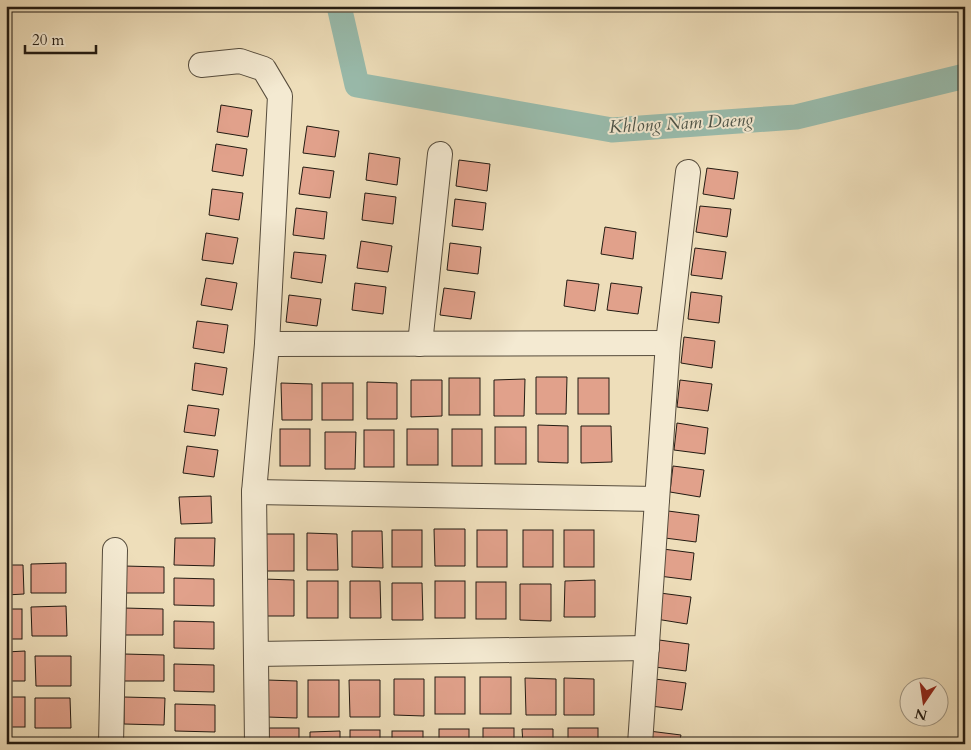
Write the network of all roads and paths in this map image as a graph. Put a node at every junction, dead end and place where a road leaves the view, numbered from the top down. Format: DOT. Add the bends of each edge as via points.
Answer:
graph roads {
  1 [pos="201,66"];
  2 [pos="440,154"];
  3 [pos="688,172"];
  4 [pos="668,343"];
  5 [pos="267,344"];
  6 [pos="420,344"];
  7 [pos="254,492"];
  8 [pos="657,498"];
  9 [pos="114,550"];
  10 [pos="647,648"];
  11 [pos="256,654"];
  12 [pos="111,744"];
  13 [pos="257,744"];
  14 [pos="640,744"];
  1 -- 5 [label="street" via="240,61 264,69 280,96"];
  2 -- 6 [label="street"];
  3 -- 4 [label="street"];
  4 -- 6 [label="street"];
  4 -- 8 [label="street"];
  5 -- 6 [label="street"];
  5 -- 7 [label="street"];
  7 -- 8 [label="street"];
  7 -- 11 [label="street"];
  8 -- 10 [label="street"];
  9 -- 12 [label="street"];
  10 -- 11 [label="street"];
  10 -- 14 [label="street"];
  11 -- 13 [label="street"];
}
